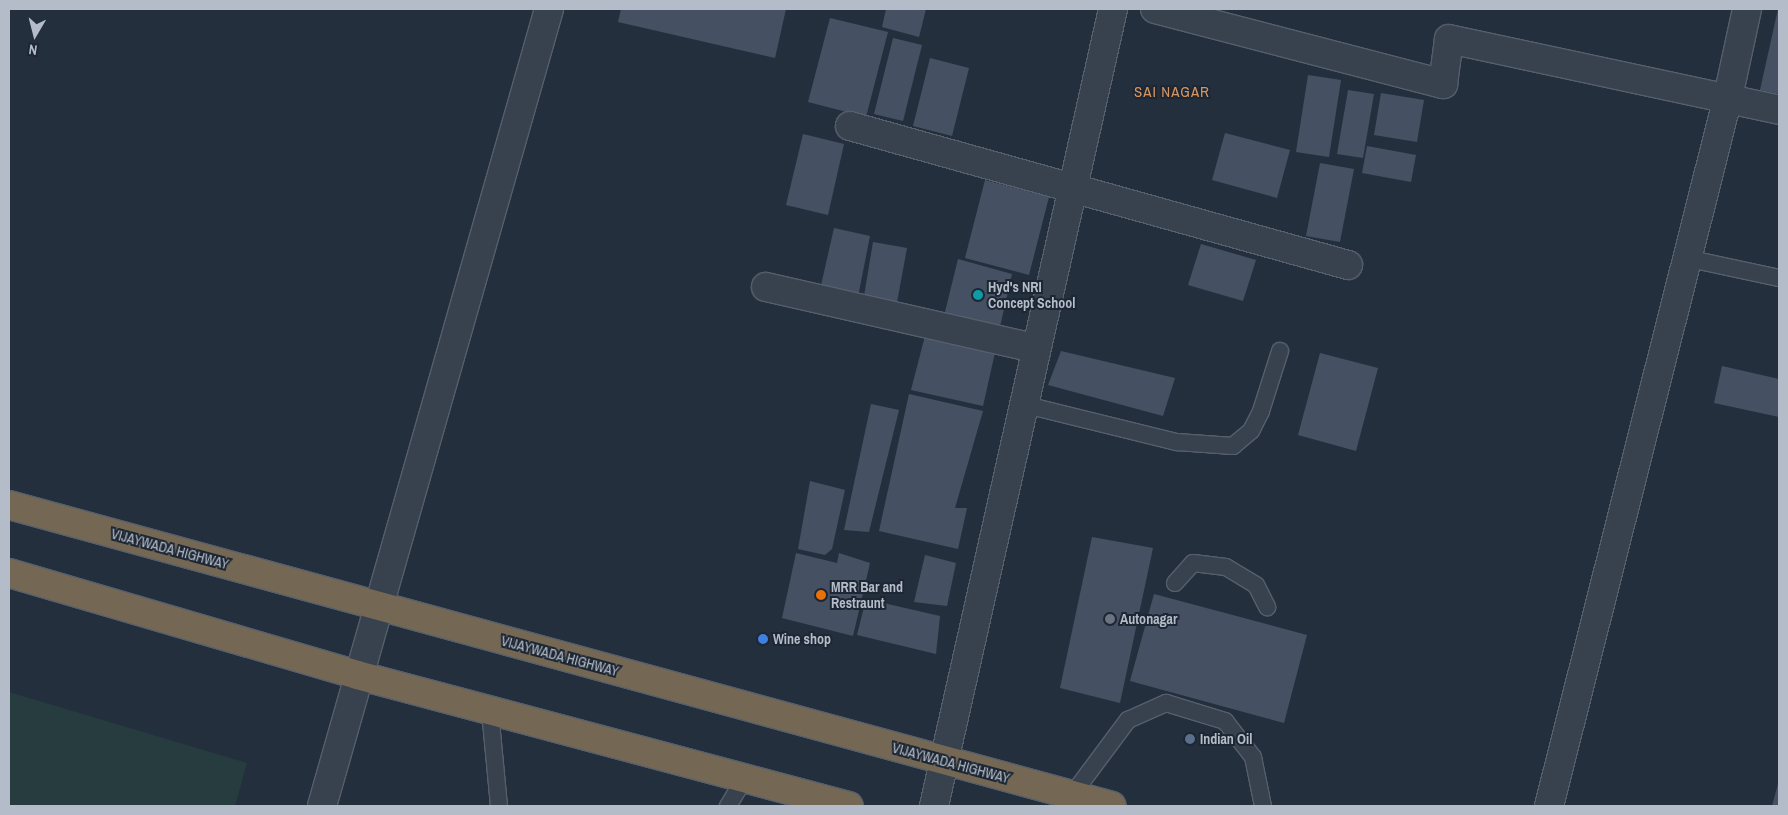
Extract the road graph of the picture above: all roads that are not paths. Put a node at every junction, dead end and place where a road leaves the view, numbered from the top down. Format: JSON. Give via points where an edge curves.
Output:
{"nodes":[{"id":1,"x":549,"y":9,"type":"edge"},
{"id":2,"x":1114,"y":9,"type":"edge"},
{"id":3,"x":1156,"y":9,"type":"edge"},
{"id":4,"x":1746,"y":9,"type":"edge"},
{"id":5,"x":1728,"y":97,"type":"junction"},
{"id":6,"x":1779,"y":110,"type":"edge"},
{"id":7,"x":850,"y":126,"type":"dead end"},
{"id":8,"x":1070,"y":187,"type":"junction"},
{"id":9,"x":1686,"y":258,"type":"junction"},
{"id":10,"x":1348,"y":265,"type":"dead end"},
{"id":11,"x":1779,"y":278,"type":"edge"},
{"id":12,"x":766,"y":287,"type":"dead end"},
{"id":13,"x":1034,"y":348,"type":"junction"},
{"id":14,"x":1280,"y":351,"type":"dead end"},
{"id":15,"x":1022,"y":404,"type":"junction"},
{"id":16,"x":9,"y":505,"type":"edge"},
{"id":17,"x":9,"y":573,"type":"edge"},
{"id":18,"x":1175,"y":583,"type":"dead end"},
{"id":19,"x":378,"y":607,"type":"junction"},
{"id":20,"x":1267,"y":607,"type":"dead end"},
{"id":21,"x":356,"y":675,"type":"junction"},
{"id":22,"x":490,"y":711,"type":"junction"},
{"id":23,"x":943,"y":761,"type":"junction"},
{"id":24,"x":745,"y":778,"type":"junction"},
{"id":25,"x":1072,"y":796,"type":"junction"},
{"id":26,"x":322,"y":806,"type":"edge"},
{"id":27,"x":499,"y":806,"type":"edge"},
{"id":28,"x":728,"y":806,"type":"edge"},
{"id":29,"x":849,"y":806,"type":"edge"},
{"id":30,"x":934,"y":806,"type":"edge"},
{"id":31,"x":1112,"y":806,"type":"edge"},
{"id":32,"x":1263,"y":806,"type":"edge"},
{"id":33,"x":1550,"y":806,"type":"edge"}],
"edges":[{"from":1,"to":19,"type":"street"},
{"from":2,"to":8,"type":"street"},
{"from":3,"to":5,"type":"street","via":[[1442,84],[1449,39],[1598,74]]},
{"from":4,"to":5,"type":"street"},
{"from":5,"to":6,"type":"street"},
{"from":5,"to":9,"type":"street"},
{"from":7,"to":8,"type":"street"},
{"from":8,"to":10,"type":"street"},
{"from":8,"to":13,"type":"street"},
{"from":9,"to":11,"type":"lane"},
{"from":9,"to":33,"type":"street"},
{"from":12,"to":13,"type":"street"},
{"from":13,"to":15,"type":"street"},
{"from":14,"to":15,"type":"lane","via":[[1257,418],[1250,431],[1233,446],[1177,442]]},
{"from":15,"to":23,"type":"street"},
{"from":16,"to":19,"type":"highway","name":"VIJAYWADA HIGHWAY"},
{"from":17,"to":21,"type":"highway"},
{"from":18,"to":20,"type":"lane","via":[[1193,563],[1226,566],[1256,585]]},
{"from":19,"to":21,"type":"street"},
{"from":19,"to":23,"type":"highway","name":"VIJAYWADA HIGHWAY"},
{"from":21,"to":22,"type":"highway"},
{"from":21,"to":26,"type":"street"},
{"from":22,"to":24,"type":"highway"},
{"from":22,"to":27,"type":"lane"},
{"from":23,"to":25,"type":"highway","name":"VIJAYWADA HIGHWAY"},
{"from":23,"to":30,"type":"street"},
{"from":24,"to":28,"type":"lane"},
{"from":24,"to":29,"type":"highway"},
{"from":25,"to":31,"type":"highway","name":"VIJAYWADA HIGHWAY"},
{"from":25,"to":32,"type":"lane","via":[[1128,720],[1166,703],[1226,721],[1253,758]]}]}
